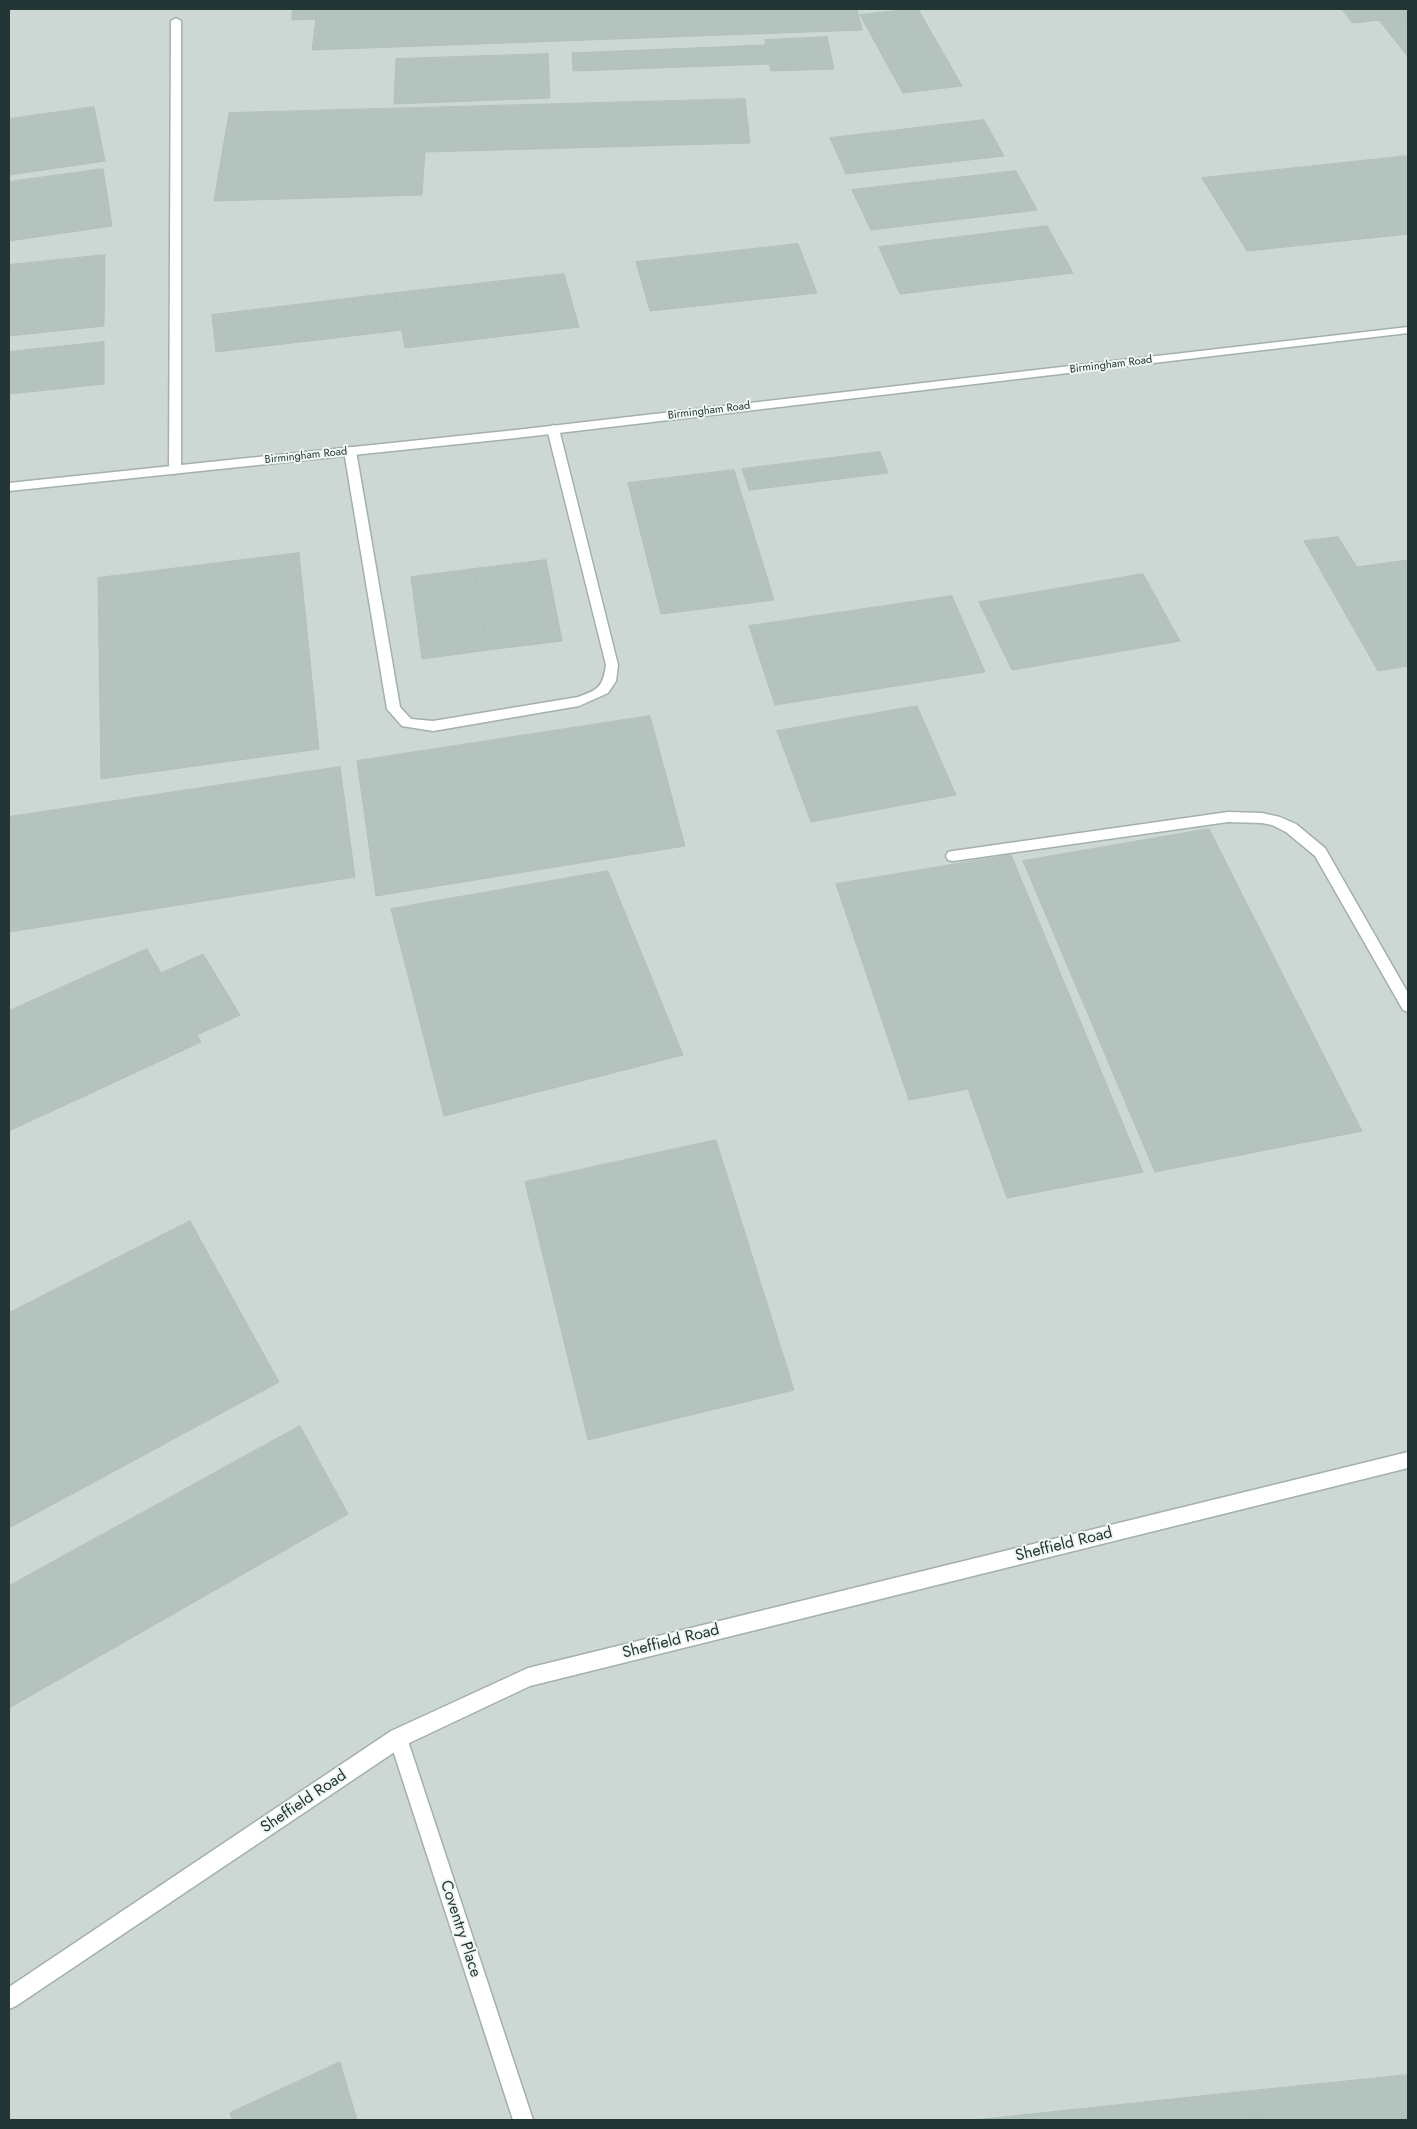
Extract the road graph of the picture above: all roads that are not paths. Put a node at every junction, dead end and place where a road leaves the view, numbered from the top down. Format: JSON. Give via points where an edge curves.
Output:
{"nodes":[{"id":1,"x":176,"y":21,"type":"dead end"},
{"id":2,"x":1408,"y":330,"type":"edge"},
{"id":3,"x":553,"y":429,"type":"junction"},
{"id":4,"x":350,"y":451,"type":"junction"},
{"id":5,"x":175,"y":470,"type":"junction"},
{"id":6,"x":9,"y":488,"type":"edge"},
{"id":7,"x":953,"y":856,"type":"dead end"},
{"id":8,"x":1408,"y":1006,"type":"edge"},
{"id":9,"x":1408,"y":1460,"type":"edge"},
{"id":10,"x":398,"y":1738,"type":"junction"},
{"id":11,"x":9,"y":1999,"type":"edge"},
{"id":12,"x":523,"y":2120,"type":"edge"}],
"edges":[{"from":1,"to":5,"type":"street"},
{"from":2,"to":3,"type":"street","name":"Birmingham Road"},
{"from":3,"to":4,"type":"street","name":"Birmingham Road"},
{"from":3,"to":4,"type":"street","via":[[612,664],[611,680],[607,689],[579,702],[433,726],[406,723],[394,709]]},
{"from":4,"to":5,"type":"street","name":"Birmingham Road"},
{"from":5,"to":6,"type":"street","name":"Birmingham Road"},
{"from":7,"to":8,"type":"street","via":[[1228,817],[1275,821],[1291,828],[1320,852]]},
{"from":9,"to":10,"type":"street","name":"Sheffield Road","via":[[528,1678]]},
{"from":10,"to":11,"type":"street","name":"Sheffield Road"},
{"from":10,"to":12,"type":"street","name":"Coventry Place"}]}
